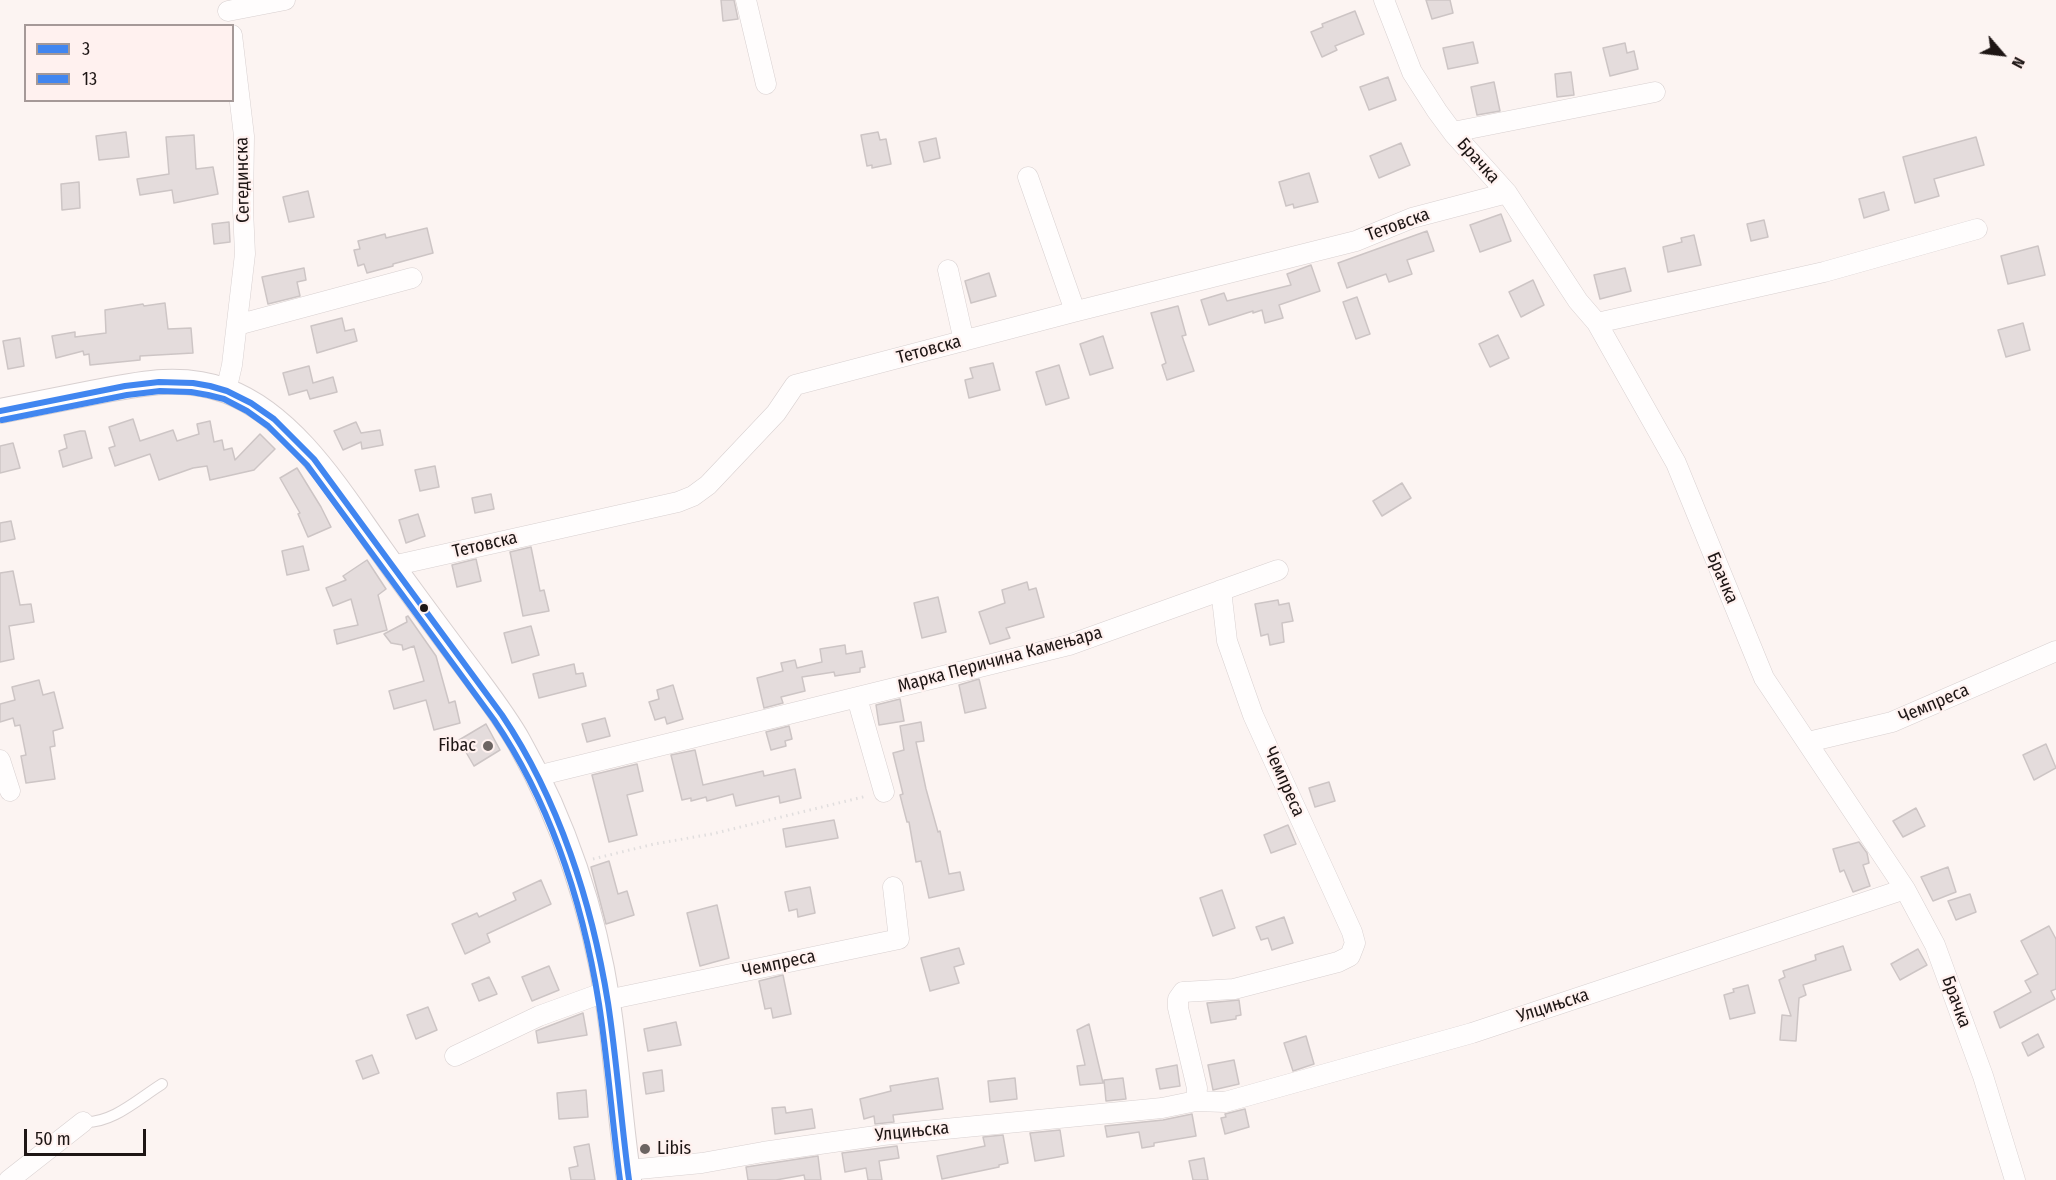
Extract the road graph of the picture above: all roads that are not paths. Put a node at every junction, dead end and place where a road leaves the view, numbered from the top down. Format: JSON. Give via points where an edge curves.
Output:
{"nodes":[{"id":1,"x":285,"y":0,"type":"edge"},
{"id":2,"x":746,"y":0,"type":"edge"},
{"id":3,"x":1384,"y":0,"type":"edge"},
{"id":4,"x":228,"y":12,"type":"edge"},
{"id":5,"x":234,"y":52,"type":"edge"},
{"id":6,"x":766,"y":84,"type":"dead end"},
{"id":7,"x":1655,"y":92,"type":"dead end"},
{"id":8,"x":1453,"y":132,"type":"junction"},
{"id":9,"x":1028,"y":177,"type":"dead end"},
{"id":10,"x":1507,"y":193,"type":"junction"},
{"id":11,"x":1977,"y":229,"type":"dead end"},
{"id":12,"x":948,"y":270,"type":"dead end"},
{"id":13,"x":412,"y":278,"type":"dead end"},
{"id":14,"x":1075,"y":311,"type":"junction"},
{"id":15,"x":1597,"y":323,"type":"junction"},
{"id":16,"x":237,"y":325,"type":"junction"},
{"id":17,"x":964,"y":341,"type":"junction"},
{"id":18,"x":226,"y":391,"type":"junction"},
{"id":19,"x":0,"y":411,"type":"edge"},
{"id":20,"x":392,"y":566,"type":"junction"},
{"id":21,"x":1278,"y":570,"type":"dead end"},
{"id":22,"x":1221,"y":590,"type":"junction"},
{"id":23,"x":2056,"y":651,"type":"edge"},
{"id":24,"x":857,"y":698,"type":"junction"},
{"id":25,"x":1808,"y":742,"type":"junction"},
{"id":26,"x":0,"y":760,"type":"edge"},
{"id":27,"x":537,"y":776,"type":"junction"},
{"id":28,"x":10,"y":791,"type":"dead end"},
{"id":29,"x":884,"y":792,"type":"road end"},
{"id":30,"x":893,"y":886,"type":"dead end"},
{"id":31,"x":1905,"y":889,"type":"junction"},
{"id":32,"x":606,"y":996,"type":"junction"},
{"id":33,"x":455,"y":1056,"type":"dead end"},
{"id":34,"x":162,"y":1084,"type":"dead end"},
{"id":35,"x":1196,"y":1101,"type":"junction"},
{"id":36,"x":83,"y":1122,"type":"joint"},
{"id":37,"x":629,"y":1175,"type":"edge"},
{"id":38,"x":17,"y":1177,"type":"edge"},
{"id":39,"x":2015,"y":1180,"type":"edge"}],
"edges":[{"from":1,"to":4,"type":"street"},
{"from":2,"to":6,"type":"street"},
{"from":3,"to":8,"type":"street","name":"Брачка","via":[[1412,72]]},
{"from":5,"to":16,"type":"street","name":"Сегединска","via":[[244,136],[245,254]]},
{"from":7,"to":8,"type":"street"},
{"from":8,"to":10,"type":"street","name":"Брачка"},
{"from":9,"to":14,"type":"street"},
{"from":10,"to":14,"type":"street","name":"Тетовска","via":[[1412,218],[1356,241]]},
{"from":10,"to":15,"type":"street","name":"Брачка","via":[[1578,301]]},
{"from":11,"to":15,"type":"street","via":[[1824,272]]},
{"from":12,"to":17,"type":"street"},
{"from":13,"to":16,"type":"street"},
{"from":14,"to":17,"type":"street","name":"Тетовска"},
{"from":15,"to":25,"type":"street","name":"Брачка","via":[[1676,463],[1764,678]]},
{"from":16,"to":18,"type":"street","name":"Сегединска"},
{"from":17,"to":20,"type":"street","name":"Тетовска","via":[[795,385],[776,413],[693,496]]},
{"from":18,"to":19,"type":"street","via":[[161,381]]},
{"from":18,"to":20,"type":"street","via":[[272,417],[296,440],[329,478]]},
{"from":20,"to":27,"type":"street","via":[[504,718]]},
{"from":21,"to":22,"type":"street","name":"Марка Перичина Камењара"},
{"from":22,"to":24,"type":"street","name":"Марка Перичина Камењара","via":[[1069,645]]},
{"from":22,"to":35,"type":"street","name":"Чемпреса","via":[[1227,641],[1253,715],[1355,943],[1350,956],[1338,963],[1234,989],[1183,992],[1178,1008],[1197,1088]]},
{"from":23,"to":25,"type":"street","name":"Чемпреса","via":[[1892,722]]},
{"from":24,"to":27,"type":"street","name":"Марка Перичина Камењара"},
{"from":24,"to":29,"type":"street"},
{"from":25,"to":31,"type":"street","name":"Брачка"},
{"from":26,"to":28,"type":"street"},
{"from":27,"to":32,"type":"street","via":[[566,842],[592,923]]},
{"from":30,"to":32,"type":"street","name":"Чемпреса","via":[[899,939]]},
{"from":31,"to":35,"type":"street","name":"Улцињска","via":[[1472,1033],[1225,1102]]},
{"from":31,"to":39,"type":"street","name":"Брачка","via":[[1935,945],[1983,1076]]},
{"from":32,"to":33,"type":"street","via":[[539,1016]]},
{"from":32,"to":37,"type":"street"},
{"from":34,"to":36,"type":"lane","via":[[108,1119]]},
{"from":35,"to":37,"type":"street","name":"Улцињска","via":[[883,1135]]},
{"from":36,"to":38,"type":"street"}]}
